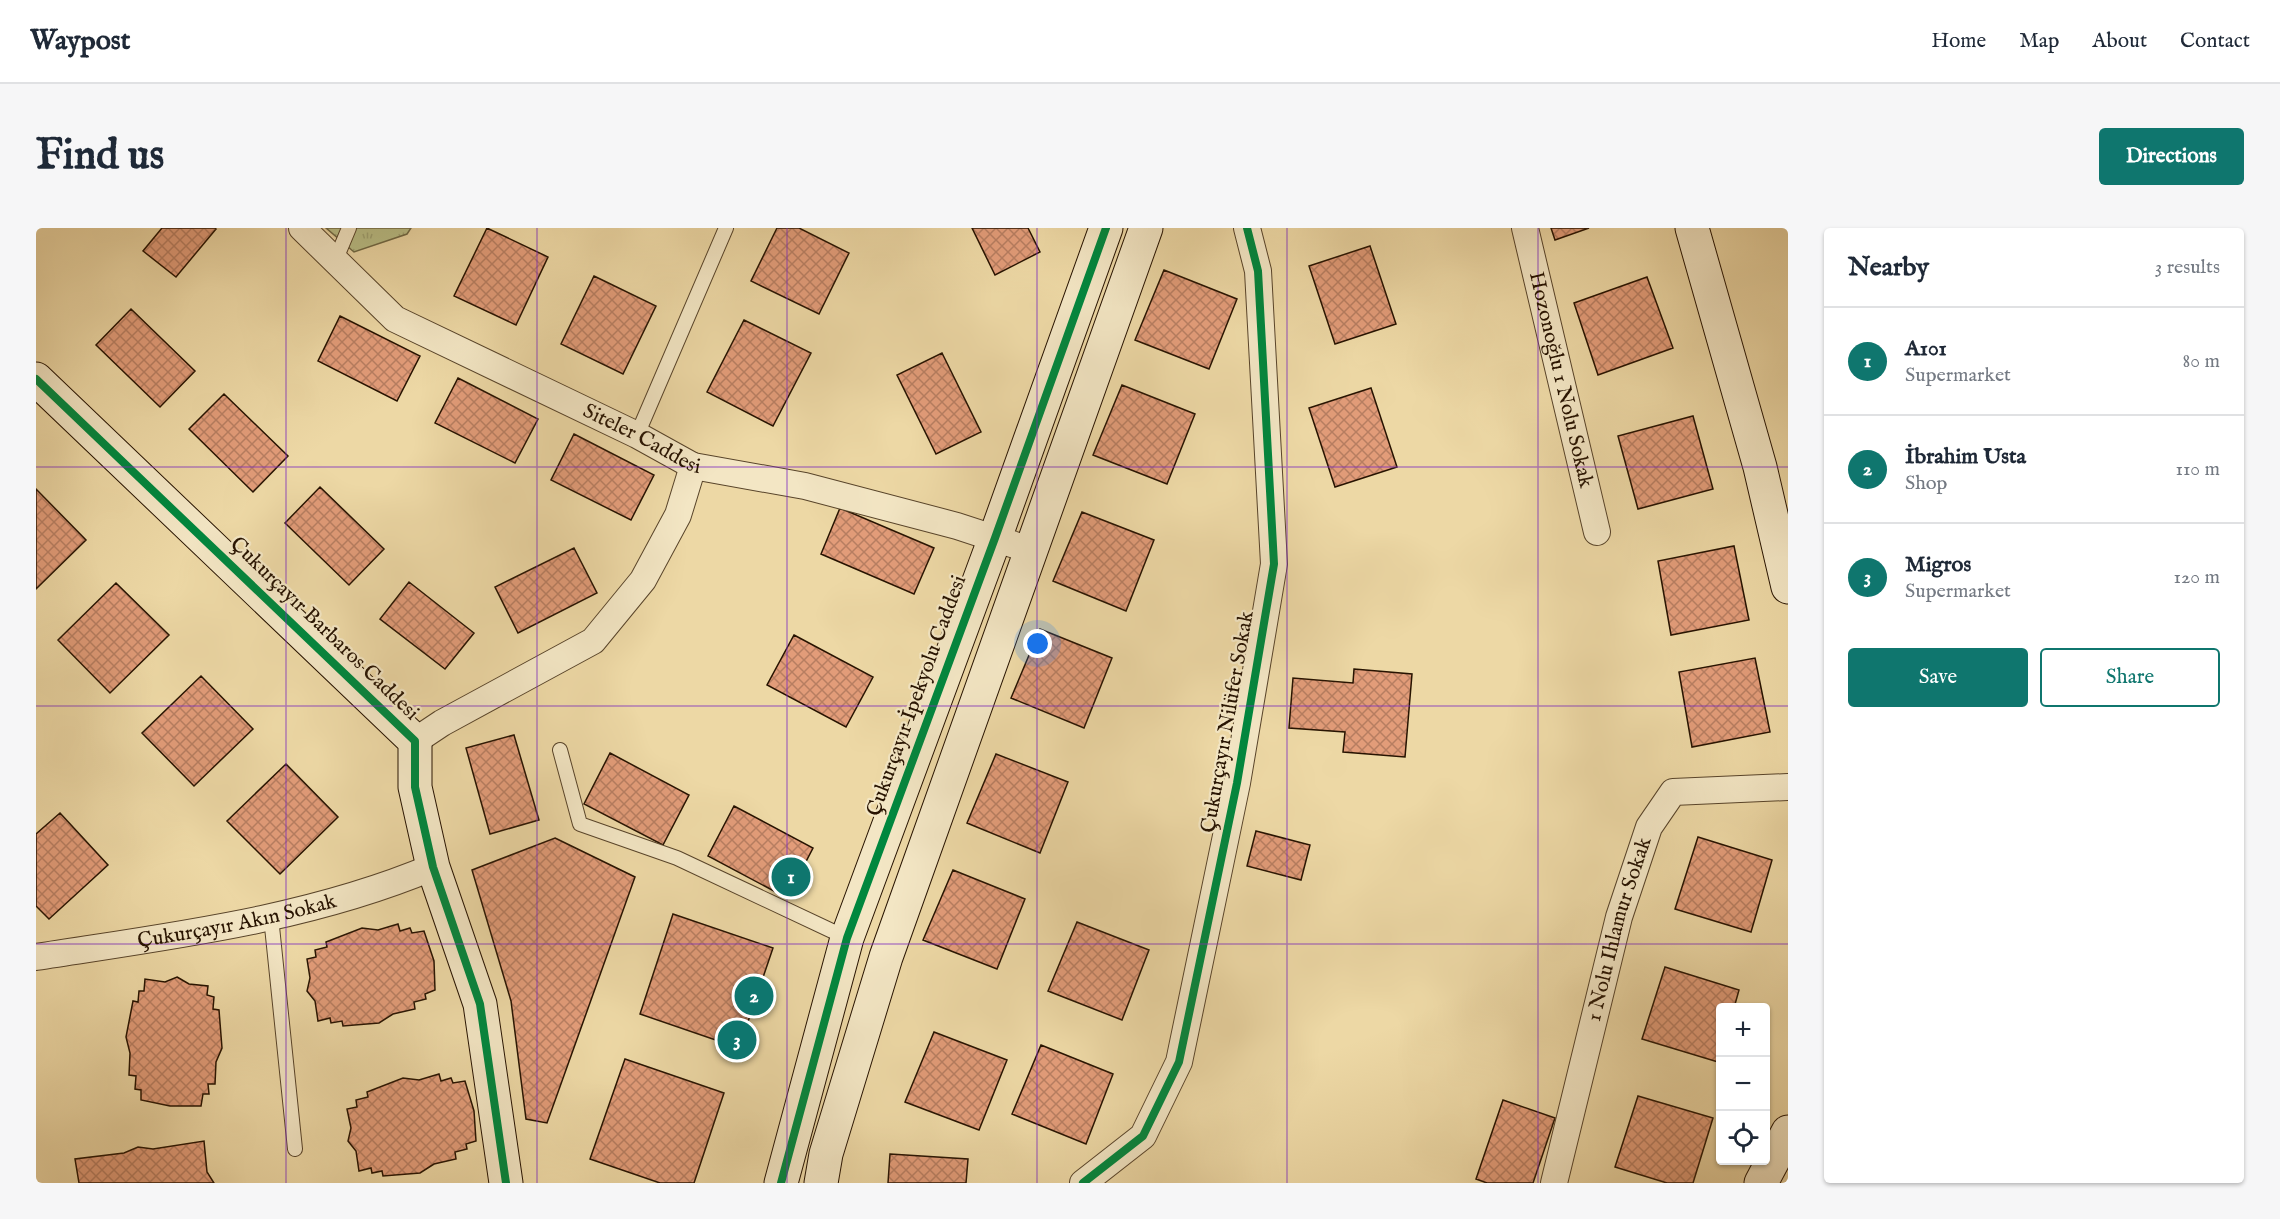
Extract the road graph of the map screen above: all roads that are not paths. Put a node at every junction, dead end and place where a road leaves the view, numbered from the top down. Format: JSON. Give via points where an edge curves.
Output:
{"nodes":[{"id":1,"x":302,"y":228,"type":"edge"},
{"id":2,"x":349,"y":228,"type":"edge"},
{"id":3,"x":726,"y":228,"type":"edge"},
{"id":4,"x":1106,"y":228,"type":"edge"},
{"id":5,"x":1146,"y":228,"type":"edge"},
{"id":6,"x":1247,"y":228,"type":"edge"},
{"id":7,"x":1525,"y":228,"type":"edge"},
{"id":8,"x":1692,"y":228,"type":"edge"},
{"id":9,"x":336,"y":260,"type":"junction"},
{"id":10,"x":36,"y":379,"type":"edge"},
{"id":11,"x":638,"y":435,"type":"junction"},
{"id":12,"x":693,"y":466,"type":"junction"},
{"id":13,"x":1597,"y":532,"type":"dead end"},
{"id":14,"x":995,"y":538,"type":"junction"},
{"id":15,"x":1030,"y":550,"type":"junction"},
{"id":16,"x":1788,"y":587,"type":"edge"},
{"id":17,"x":415,"y":741,"type":"junction"},
{"id":18,"x":560,"y":750,"type":"dead end"},
{"id":19,"x":1788,"y":787,"type":"edge"},
{"id":20,"x":434,"y":867,"type":"junction"},
{"id":21,"x":271,"y":917,"type":"junction"},
{"id":22,"x":847,"y":938,"type":"junction"},
{"id":23,"x":36,"y":957,"type":"edge"},
{"id":24,"x":1788,"y":1132,"type":"edge"},
{"id":25,"x":295,"y":1149,"type":"dead end"},
{"id":26,"x":506,"y":1183,"type":"edge"},
{"id":27,"x":781,"y":1183,"type":"edge"},
{"id":28,"x":821,"y":1183,"type":"edge"},
{"id":29,"x":1083,"y":1183,"type":"edge"},
{"id":30,"x":1554,"y":1183,"type":"edge"},
{"id":31,"x":1761,"y":1183,"type":"edge"}],
"edges":[{"from":1,"to":9,"type":"street","name":"Siteler Caddesi"},
{"from":2,"to":9,"type":"lane"},
{"from":3,"to":11,"type":"lane"},
{"from":4,"to":14,"type":"street","name":"Çukurçayır İpekyolu Caddesi"},
{"from":5,"to":15,"type":"street"},
{"from":6,"to":29,"type":"street","name":"Çukurçayır Nilüfer Sokak","via":[[1258,271],[1274,564],[1237,783],[1179,1062],[1143,1136]]},
{"from":7,"to":13,"type":"street","name":"Hozonoğlu 1 Nolu Sokak"},
{"from":8,"to":16,"type":"street","via":[[1760,467]]},
{"from":9,"to":11,"type":"street","name":"Siteler Caddesi","via":[[395,320]]},
{"from":10,"to":17,"type":"street","name":"Çukurçayır Barbaros Caddesi"},
{"from":11,"to":12,"type":"street","name":"Siteler Caddesi"},
{"from":12,"to":14,"type":"street","name":"Siteler Caddesi","via":[[805,486]]},
{"from":12,"to":17,"type":"street","via":[[678,515],[644,580],[593,641]]},
{"from":14,"to":15,"type":"street","name":"Siteler Caddesi"},
{"from":14,"to":22,"type":"street","name":"Çukurçayır İpekyolu Caddesi"},
{"from":15,"to":28,"type":"street","via":[[886,957],[826,1154]]},
{"from":17,"to":20,"type":"street","name":"Çukurçayır Barbaros Caddesi","via":[[415,787]]},
{"from":18,"to":22,"type":"lane","via":[[580,824],[677,858]]},
{"from":19,"to":30,"type":"street","name":"1 Nolu Ihlamur Sokak","via":[[1673,792],[1649,827],[1619,917]]},
{"from":20,"to":21,"type":"street","name":"Çukurçayır Akın Sokak","via":[[383,889]]},
{"from":20,"to":26,"type":"street","name":"Çukurçayır Barbaros Caddesi","via":[[480,1004]]},
{"from":21,"to":23,"type":"street","name":"Çukurçayır Akın Sokak"},
{"from":21,"to":25,"type":"lane"},
{"from":22,"to":27,"type":"street","name":"Çukurçayır İpekyolu Caddesi"},
{"from":24,"to":31,"type":"street"}]}
